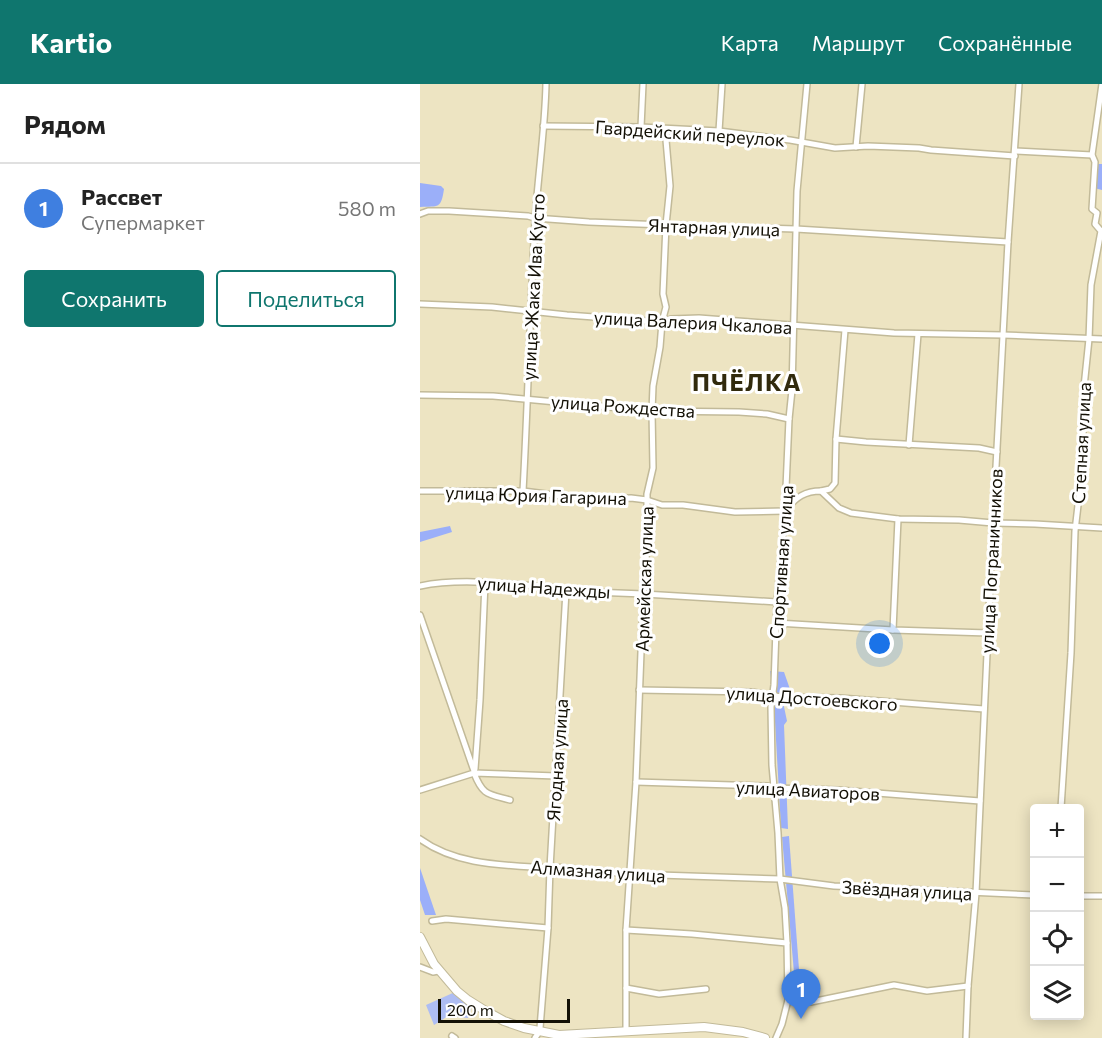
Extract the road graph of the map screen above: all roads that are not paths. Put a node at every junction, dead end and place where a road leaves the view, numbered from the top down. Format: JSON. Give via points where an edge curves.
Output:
{"nodes":[{"id":1,"x":546,"y":84,"type":"edge"},
{"id":2,"x":643,"y":84,"type":"edge"},
{"id":3,"x":722,"y":84,"type":"edge"},
{"id":4,"x":807,"y":84,"type":"edge"},
{"id":5,"x":862,"y":84,"type":"edge"},
{"id":6,"x":1019,"y":84,"type":"edge"},
{"id":7,"x":1102,"y":84,"type":"edge"},
{"id":8,"x":543,"y":126,"type":"junction"},
{"id":9,"x":641,"y":127,"type":"junction"},
{"id":10,"x":666,"y":129,"type":"junction"},
{"id":11,"x":719,"y":131,"type":"junction"},
{"id":12,"x":802,"y":142,"type":"junction"},
{"id":13,"x":856,"y":147,"type":"junction"},
{"id":14,"x":1015,"y":154,"type":"junction"},
{"id":15,"x":1092,"y":155,"type":"junction"},
{"id":16,"x":420,"y":214,"type":"edge"},
{"id":17,"x":535,"y":218,"type":"junction"},
{"id":18,"x":666,"y":225,"type":"junction"},
{"id":19,"x":796,"y":230,"type":"junction"},
{"id":20,"x":1008,"y":242,"type":"junction"},
{"id":21,"x":420,"y":304,"type":"edge"},
{"id":22,"x":531,"y":310,"type":"junction"},
{"id":23,"x":662,"y":322,"type":"junction"},
{"id":24,"x":794,"y":326,"type":"junction"},
{"id":25,"x":844,"y":330,"type":"junction"},
{"id":26,"x":918,"y":334,"type":"junction"},
{"id":27,"x":1003,"y":335,"type":"junction"},
{"id":28,"x":1089,"y":339,"type":"junction"},
{"id":29,"x":1102,"y":339,"type":"edge"},
{"id":30,"x":420,"y":395,"type":"edge"},
{"id":31,"x":528,"y":399,"type":"junction"},
{"id":32,"x":652,"y":411,"type":"junction"},
{"id":33,"x":789,"y":419,"type":"junction"},
{"id":34,"x":836,"y":440,"type":"junction"},
{"id":35,"x":909,"y":445,"type":"junction"},
{"id":36,"x":997,"y":452,"type":"junction"},
{"id":37,"x":420,"y":491,"type":"edge"},
{"id":38,"x":523,"y":491,"type":"junction"},
{"id":39,"x":821,"y":491,"type":"junction"},
{"id":40,"x":647,"y":500,"type":"junction"},
{"id":41,"x":785,"y":511,"type":"junction"},
{"id":42,"x":898,"y":519,"type":"junction"},
{"id":43,"x":993,"y":523,"type":"junction"},
{"id":44,"x":1076,"y":527,"type":"junction"},
{"id":45,"x":1102,"y":528,"type":"edge"},
{"id":46,"x":485,"y":584,"type":"junction"},
{"id":47,"x":420,"y":586,"type":"edge"},
{"id":48,"x":566,"y":591,"type":"junction"},
{"id":49,"x":644,"y":594,"type":"junction"},
{"id":50,"x":777,"y":602,"type":"junction"},
{"id":51,"x":420,"y":615,"type":"edge"},
{"id":52,"x":777,"y":623,"type":"junction"},
{"id":53,"x":893,"y":630,"type":"junction"},
{"id":54,"x":988,"y":633,"type":"junction"},
{"id":55,"x":639,"y":690,"type":"junction"},
{"id":56,"x":772,"y":696,"type":"junction"},
{"id":57,"x":984,"y":709,"type":"junction"},
{"id":58,"x":474,"y":772,"type":"junction"},
{"id":59,"x":556,"y":777,"type":"junction"},
{"id":60,"x":636,"y":782,"type":"junction"},
{"id":61,"x":775,"y":788,"type":"junction"},
{"id":62,"x":420,"y":790,"type":"edge"},
{"id":63,"x":510,"y":800,"type":"dead end"},
{"id":64,"x":980,"y":801,"type":"junction"},
{"id":65,"x":1061,"y":804,"type":"edge"},
{"id":66,"x":420,"y":839,"type":"edge"},
{"id":67,"x":550,"y":868,"type":"junction"},
{"id":68,"x":629,"y":874,"type":"junction"},
{"id":69,"x":780,"y":879,"type":"junction"},
{"id":70,"x":976,"y":893,"type":"junction"},
{"id":71,"x":1030,"y":895,"type":"edge"},
{"id":72,"x":1084,"y":896,"type":"edge"},
{"id":73,"x":1102,"y":896,"type":"edge"},
{"id":74,"x":432,"y":921,"type":"dead end"},
{"id":75,"x":548,"y":928,"type":"junction"},
{"id":76,"x":626,"y":930,"type":"junction"},
{"id":77,"x":420,"y":937,"type":"edge"},
{"id":78,"x":787,"y":943,"type":"junction"},
{"id":79,"x":420,"y":967,"type":"edge"},
{"id":80,"x":438,"y":970,"type":"junction"},
{"id":81,"x":968,"y":986,"type":"junction"},
{"id":82,"x":626,"y":988,"type":"junction"},
{"id":83,"x":706,"y":989,"type":"dead end"},
{"id":84,"x":788,"y":1000,"type":"junction"},
{"id":85,"x":626,"y":1032,"type":"junction"},
{"id":86,"x":537,"y":1035,"type":"edge"},
{"id":87,"x":765,"y":1038,"type":"edge"},
{"id":88,"x":776,"y":1038,"type":"edge"},
{"id":89,"x":966,"y":1038,"type":"edge"}],
"edges":[{"from":1,"to":8,"type":"street","name":"улица Жака Ива Кусто"},
{"from":2,"to":9,"type":"street"},
{"from":3,"to":11,"type":"street"},
{"from":4,"to":12,"type":"street","name":"Спортивная улица"},
{"from":5,"to":13,"type":"street"},
{"from":6,"to":14,"type":"street","name":"улица Пограничников"},
{"from":7,"to":15,"type":"street","name":"Степная улица"},
{"from":8,"to":9,"type":"street","name":"Гвардейский переулок"},
{"from":8,"to":17,"type":"street","name":"улица Жака Ива Кусто"},
{"from":9,"to":10,"type":"street","name":"Гвардейский переулок"},
{"from":10,"to":11,"type":"street","name":"Гвардейский переулок"},
{"from":10,"to":18,"type":"street","name":"Армейская улица","via":[[670,186]]},
{"from":11,"to":12,"type":"street","name":"Гвардейский переулок"},
{"from":12,"to":13,"type":"street","name":"Гвардейский переулок"},
{"from":12,"to":19,"type":"street","name":"Спортивная улица"},
{"from":13,"to":14,"type":"street","name":"Гвардейский переулок"},
{"from":14,"to":15,"type":"street","name":"Гвардейский переулок"},
{"from":14,"to":20,"type":"street","name":"улица Пограничников"},
{"from":15,"to":28,"type":"street","name":"Степная улица","via":[[1092,209],[1097,213],[1095,224],[1101,231],[1091,285]]},
{"from":16,"to":17,"type":"street","name":"Янтарная улица","via":[[449,211]]},
{"from":17,"to":18,"type":"street","name":"Янтарная улица"},
{"from":17,"to":22,"type":"street","name":"улица Жака Ива Кусто"},
{"from":18,"to":19,"type":"street","name":"Янтарная улица"},
{"from":18,"to":23,"type":"street","name":"Армейская улица","via":[[666,307]]},
{"from":19,"to":20,"type":"street","name":"Янтарная улица"},
{"from":19,"to":24,"type":"street","name":"Спортивная улица"},
{"from":20,"to":27,"type":"street","name":"улица Пограничников"},
{"from":21,"to":22,"type":"street","name":"улица Валерия Чкалова"},
{"from":22,"to":23,"type":"street","name":"улица Валерия Чкалова"},
{"from":22,"to":31,"type":"street","name":"улица Жака Ива Кусто"},
{"from":23,"to":24,"type":"street","name":"улица Валерия Чкалова","via":[[699,318]]},
{"from":23,"to":32,"type":"street","name":"Армейская улица"},
{"from":24,"to":25,"type":"street","name":"улица Валерия Чкалова"},
{"from":24,"to":33,"type":"street","name":"Спортивная улица"},
{"from":25,"to":26,"type":"street","name":"улица Валерия Чкалова"},
{"from":25,"to":34,"type":"street"},
{"from":26,"to":27,"type":"street","name":"улица Валерия Чкалова"},
{"from":26,"to":35,"type":"street"},
{"from":27,"to":28,"type":"street","name":"улица Валерия Чкалова"},
{"from":27,"to":36,"type":"street","name":"улица Пограничников"},
{"from":28,"to":29,"type":"street","name":"улица Валерия Чкалова"},
{"from":28,"to":44,"type":"street","name":"Степная улица"},
{"from":30,"to":31,"type":"street","name":"улица Рождества"},
{"from":31,"to":32,"type":"street","name":"улица Рождества"},
{"from":31,"to":38,"type":"street","name":"улица Жака Ива Кусто"},
{"from":32,"to":33,"type":"street","name":"улица Рождества","via":[[739,412]]},
{"from":32,"to":40,"type":"street","name":"Армейская улица","via":[[652,468]]},
{"from":33,"to":41,"type":"street","name":"Спортивная улица"},
{"from":34,"to":35,"type":"street"},
{"from":34,"to":39,"type":"street","via":[[835,483]]},
{"from":35,"to":36,"type":"street"},
{"from":36,"to":43,"type":"street","name":"улица Пограничников"},
{"from":37,"to":38,"type":"street","name":"улица Юрия Гагарина"},
{"from":38,"to":40,"type":"street","name":"улица Юрия Гагарина","via":[[585,499]]},
{"from":39,"to":41,"type":"street","via":[[801,495]]},
{"from":39,"to":42,"type":"street","via":[[839,508],[851,513]]},
{"from":40,"to":41,"type":"street","name":"улица Юрия Гагарина","via":[[735,512]]},
{"from":40,"to":49,"type":"street","name":"Армейская улица"},
{"from":41,"to":50,"type":"street","name":"Спортивная улица"},
{"from":42,"to":43,"type":"street"},
{"from":42,"to":53,"type":"street"},
{"from":43,"to":44,"type":"street"},
{"from":43,"to":54,"type":"street","name":"улица Пограничников"},
{"from":44,"to":45,"type":"street"},
{"from":44,"to":65,"type":"street","name":"Степная улица"},
{"from":46,"to":47,"type":"street","name":"улица Надежды"},
{"from":46,"to":48,"type":"street","name":"улица Надежды"},
{"from":46,"to":58,"type":"street"},
{"from":48,"to":49,"type":"street","name":"улица Надежды"},
{"from":48,"to":59,"type":"street","name":"Ягодная улица"},
{"from":49,"to":50,"type":"street","name":"улица Надежды"},
{"from":49,"to":55,"type":"street","name":"Армейская улица"},
{"from":50,"to":52,"type":"street","name":"Спортивная улица"},
{"from":51,"to":58,"type":"street"},
{"from":52,"to":53,"type":"street"},
{"from":52,"to":56,"type":"street","name":"Спортивная улица"},
{"from":53,"to":54,"type":"street"},
{"from":54,"to":57,"type":"street","name":"улица Пограничников"},
{"from":55,"to":56,"type":"street","name":"улица Достоевского","via":[[752,692]]},
{"from":55,"to":60,"type":"street","name":"Армейская улица"},
{"from":56,"to":57,"type":"street","name":"улица Достоевского"},
{"from":56,"to":61,"type":"street","name":"Спортивная улица"},
{"from":57,"to":64,"type":"street","name":"улица Пограничников"},
{"from":58,"to":59,"type":"street"},
{"from":58,"to":62,"type":"street"},
{"from":58,"to":63,"type":"street","via":[[484,792]]},
{"from":59,"to":67,"type":"street","name":"Ягодная улица"},
{"from":60,"to":61,"type":"street","name":"улица Авиаторов"},
{"from":60,"to":68,"type":"street","name":"Армейская улица"},
{"from":61,"to":64,"type":"street","name":"улица Авиаторов"},
{"from":61,"to":69,"type":"street","name":"Спортивная улица"},
{"from":64,"to":70,"type":"street","name":"улица Пограничников"},
{"from":66,"to":67,"type":"street","name":"Алмазная улица","via":[[453,856],[501,866]]},
{"from":67,"to":68,"type":"street","name":"Алмазная улица"},
{"from":67,"to":75,"type":"street","name":"Ягодная улица"},
{"from":68,"to":69,"type":"street","name":"Алмазная улица"},
{"from":68,"to":76,"type":"street","name":"Армейская улица"},
{"from":69,"to":70,"type":"street","name":"Звёздная улица","via":[[834,886]]},
{"from":69,"to":78,"type":"street","name":"Спортивная улица"},
{"from":70,"to":71,"type":"street","name":"Звёздная улица"},
{"from":70,"to":81,"type":"street","name":"улица Пограничников"},
{"from":72,"to":73,"type":"street"},
{"from":74,"to":75,"type":"street"},
{"from":75,"to":86,"type":"street","name":"Ягодная улица"},
{"from":76,"to":78,"type":"street"},
{"from":76,"to":82,"type":"street","name":"Армейская улица"},
{"from":77,"to":80,"type":"street"},
{"from":78,"to":84,"type":"street","name":"Спортивная улица"},
{"from":79,"to":80,"type":"street"},
{"from":80,"to":86,"type":"street","via":[[468,1000]]},
{"from":81,"to":84,"type":"street","via":[[927,991],[894,985],[811,1002]]},
{"from":81,"to":89,"type":"street","name":"улица Пограничников"},
{"from":82,"to":83,"type":"street","via":[[659,994]]},
{"from":82,"to":85,"type":"street","name":"Армейская улица"},
{"from":84,"to":88,"type":"street","name":"Спортивная улица"},
{"from":85,"to":86,"type":"street"},
{"from":85,"to":87,"type":"street","via":[[704,1027]]}]}
